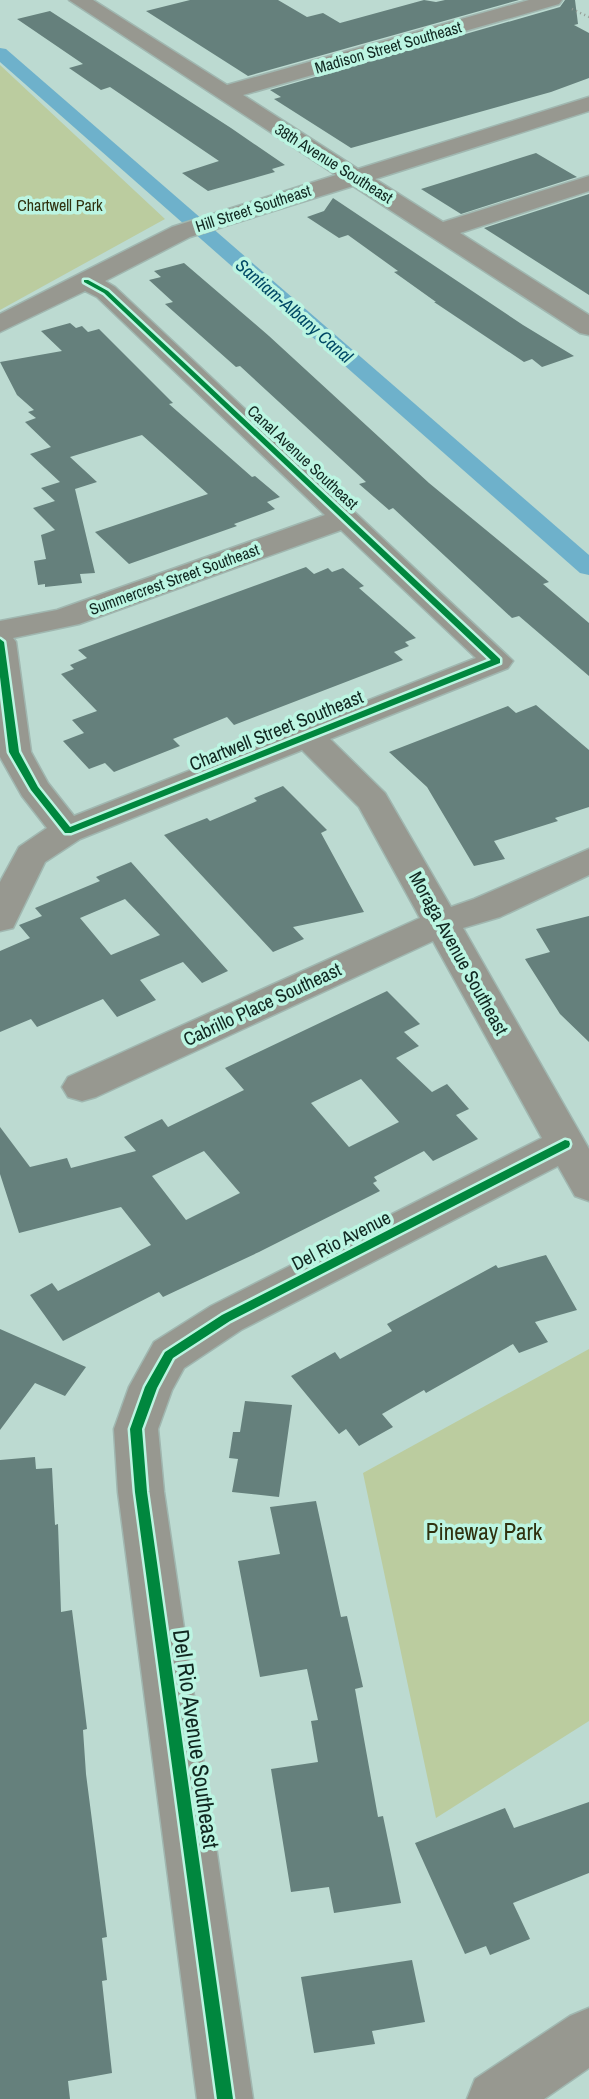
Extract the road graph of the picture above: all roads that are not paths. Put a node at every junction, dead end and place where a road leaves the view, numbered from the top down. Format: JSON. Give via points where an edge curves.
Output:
{"nodes":[{"id":1,"x":117,"y":0,"type":"edge"},
{"id":2,"x":552,"y":0,"type":"edge"},
{"id":3,"x":84,"y":4,"type":"edge"},
{"id":4,"x":225,"y":93,"type":"junction"},
{"id":5,"x":589,"y":104,"type":"edge"},
{"id":6,"x":354,"y":177,"type":"junction"},
{"id":7,"x":589,"y":183,"type":"edge"},
{"id":8,"x":441,"y":231,"type":"junction"},
{"id":9,"x":86,"y":281,"type":"junction"},
{"id":10,"x":0,"y":324,"type":"edge"},
{"id":11,"x":589,"y":327,"type":"edge"},
{"id":12,"x":345,"y":518,"type":"junction"},
{"id":13,"x":0,"y":630,"type":"edge"},
{"id":14,"x":0,"y":642,"type":"edge"},
{"id":15,"x":497,"y":661,"type":"joint"},
{"id":16,"x":308,"y":737,"type":"junction"},
{"id":17,"x":68,"y":831,"type":"junction"},
{"id":18,"x":589,"y":861,"type":"edge"},
{"id":19,"x":0,"y":919,"type":"edge"},
{"id":20,"x":443,"y":922,"type":"junction"},
{"id":21,"x":82,"y":1087,"type":"dead end"},
{"id":22,"x":565,"y":1144,"type":"junction"},
{"id":23,"x":589,"y":1185,"type":"edge"},
{"id":24,"x":151,"y":1387,"type":"joint"},
{"id":25,"x":589,"y":2035,"type":"edge"},
{"id":26,"x":225,"y":2099,"type":"edge"},
{"id":27,"x":495,"y":2099,"type":"edge"}],
"edges":[{"from":1,"to":3,"type":"street"},
{"from":2,"to":4,"type":"street","name":"Madison Street Southeast"},
{"from":3,"to":4,"type":"street","name":"38th Avenue Southeast"},
{"from":4,"to":6,"type":"street","name":"38th Avenue Southeast"},
{"from":5,"to":6,"type":"street","name":"Hill Street Southeast"},
{"from":6,"to":8,"type":"street","name":"38th Avenue Southeast"},
{"from":6,"to":9,"type":"street","name":"Hill Street Southeast","via":[[181,232]]},
{"from":7,"to":8,"type":"street"},
{"from":8,"to":11,"type":"street","name":"38th Avenue Southeast"},
{"from":9,"to":10,"type":"street","name":"Hill Street Southeast"},
{"from":9,"to":12,"type":"street","name":"Canal Avenue Southeast","via":[[106,292]]},
{"from":12,"to":13,"type":"street","name":"Summercrest Street Southeast","via":[[61,619]]},
{"from":12,"to":15,"type":"street","name":"Canal Avenue Southeast"},
{"from":14,"to":17,"type":"street","via":[[14,752],[34,788]]},
{"from":15,"to":16,"type":"street","name":"Chartwell Street Southeast"},
{"from":16,"to":17,"type":"street","name":"Chartwell Street Southeast"},
{"from":16,"to":20,"type":"street","name":"Moraga Avenue Southeast","via":[[373,801]]},
{"from":17,"to":19,"type":"street","name":"Chartwell Street Southeast","via":[[31,855]]},
{"from":18,"to":20,"type":"street","name":"Cabrillo Place Southeast","via":[[487,908]]},
{"from":20,"to":21,"type":"street","name":"Cabrillo Place Southeast"},
{"from":20,"to":22,"type":"street","name":"Moraga Avenue Southeast"},
{"from":22,"to":23,"type":"street","name":"Moraga Avenue Southeast"},
{"from":22,"to":24,"type":"street","name":"Del Rio Avenue","via":[[226,1318],[169,1355]]},
{"from":24,"to":26,"type":"street","name":"Del Rio Avenue Southeast","via":[[136,1429],[141,1492]]},
{"from":25,"to":27,"type":"street"}]}
